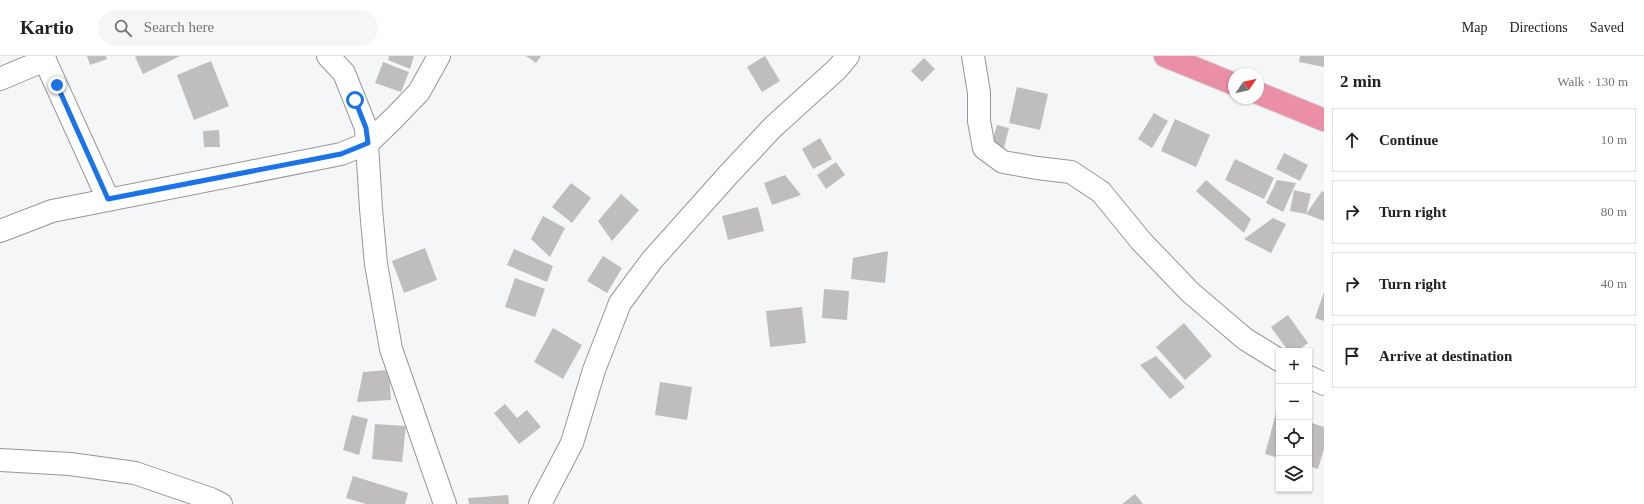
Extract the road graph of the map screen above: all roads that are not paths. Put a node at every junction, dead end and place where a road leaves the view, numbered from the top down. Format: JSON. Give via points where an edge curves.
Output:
{"nodes":[{"id":1,"x":328,"y":56,"type":"edge"},
{"id":2,"x":440,"y":56,"type":"edge"},
{"id":3,"x":848,"y":56,"type":"edge"},
{"id":4,"x":973,"y":56,"type":"edge"},
{"id":5,"x":1165,"y":56,"type":"edge"},
{"id":6,"x":44,"y":58,"type":"edge"},
{"id":7,"x":0,"y":79,"type":"edge"},
{"id":8,"x":1228,"y":82,"type":"edge"},
{"id":9,"x":1264,"y":95,"type":"edge"},
{"id":10,"x":1324,"y":120,"type":"edge"},
{"id":11,"x":368,"y":143,"type":"junction"},
{"id":12,"x":108,"y":199,"type":"junction"},
{"id":13,"x":0,"y":231,"type":"edge"},
{"id":14,"x":1276,"y":358,"type":"edge"},
{"id":15,"x":1312,"y":378,"type":"edge"},
{"id":16,"x":1324,"y":384,"type":"edge"},
{"id":17,"x":0,"y":460,"type":"edge"},
{"id":18,"x":221,"y":504,"type":"edge"},
{"id":19,"x":444,"y":504,"type":"edge"},
{"id":20,"x":540,"y":504,"type":"edge"}],
"edges":[{"from":1,"to":11,"type":"street","via":[[344,73],[366,128]]},
{"from":2,"to":11,"type":"street","via":[[419,92]]},
{"from":3,"to":20,"type":"street","via":[[773,127],[733,170],[652,260],[620,303],[594,370],[572,443]]},
{"from":4,"to":14,"type":"street","via":[[984,148],[1003,162],[1071,172],[1101,192],[1141,240],[1190,292],[1245,339]]},
{"from":5,"to":8,"type":"highway"},
{"from":6,"to":7,"type":"street"},
{"from":6,"to":12,"type":"street"},
{"from":9,"to":10,"type":"highway"},
{"from":11,"to":12,"type":"street","via":[[341,154]]},
{"from":11,"to":19,"type":"street","via":[[376,264],[391,349]]},
{"from":12,"to":13,"type":"street","via":[[52,210]]},
{"from":15,"to":16,"type":"street"},
{"from":17,"to":18,"type":"street","via":[[70,464],[135,473]]}]}
